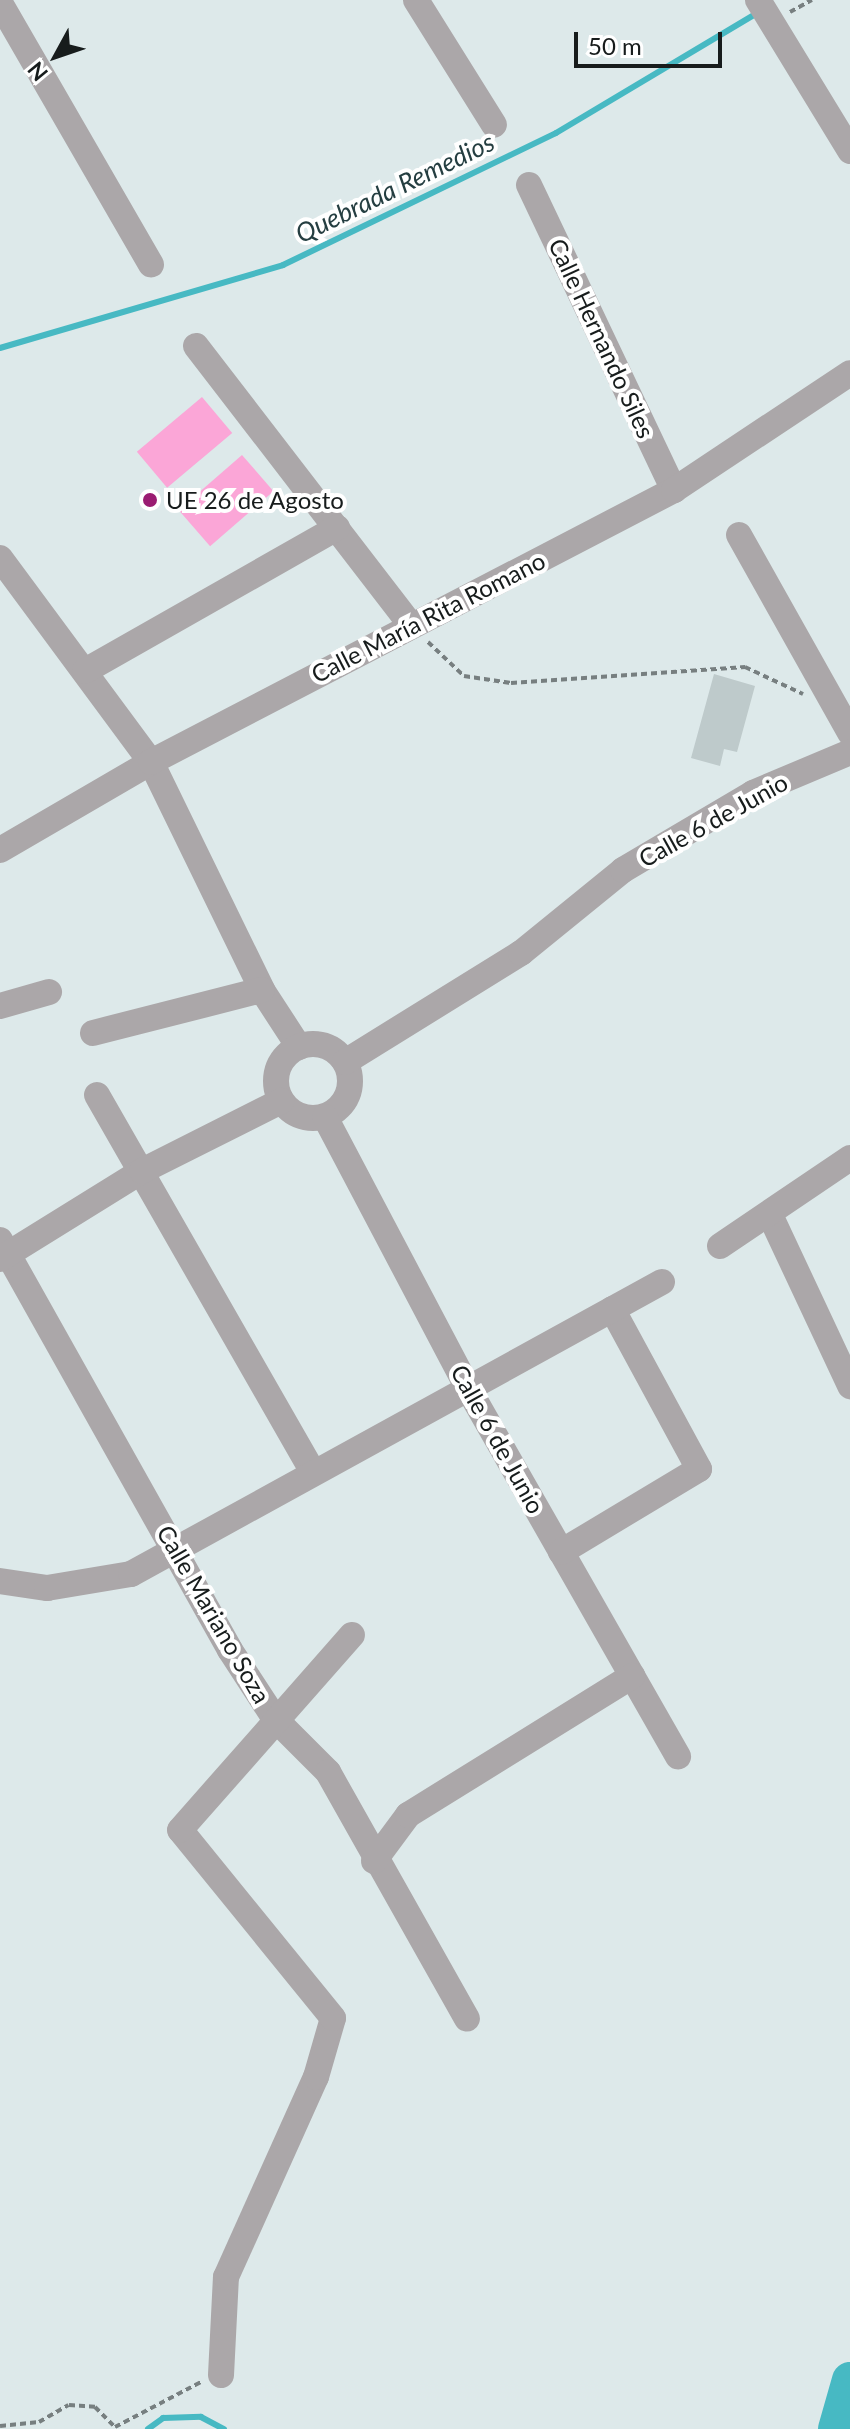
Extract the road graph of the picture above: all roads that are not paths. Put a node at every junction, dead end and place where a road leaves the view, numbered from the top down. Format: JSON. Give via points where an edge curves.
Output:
{"nodes":[{"id":1,"x":758,"y":0,"type":"edge"},
{"id":2,"x":418,"y":1,"type":"edge"},
{"id":3,"x":0,"y":3,"type":"edge"},
{"id":4,"x":494,"y":125,"type":"dead end"},
{"id":5,"x":850,"y":151,"type":"edge"},
{"id":6,"x":529,"y":185,"type":"dead end"},
{"id":7,"x":151,"y":265,"type":"dead end"},
{"id":8,"x":196,"y":346,"type":"dead end"},
{"id":9,"x":850,"y":373,"type":"edge"},
{"id":10,"x":674,"y":490,"type":"junction"},
{"id":11,"x":337,"y":528,"type":"junction"},
{"id":12,"x":739,"y":535,"type":"dead end"},
{"id":13,"x":0,"y":558,"type":"edge"},
{"id":14,"x":411,"y":625,"type":"junction"},
{"id":15,"x":85,"y":671,"type":"junction"},
{"id":16,"x":844,"y":722,"type":"edge"},
{"id":17,"x":850,"y":752,"type":"edge"},
{"id":18,"x":151,"y":762,"type":"junction"},
{"id":19,"x":0,"y":850,"type":"edge"},
{"id":20,"x":262,"y":990,"type":"junction"},
{"id":21,"x":49,"y":992,"type":"dead end"},
{"id":22,"x":0,"y":1006,"type":"edge"},
{"id":23,"x":93,"y":1033,"type":"dead end"},
{"id":24,"x":299,"y":1047,"type":"junction"},
{"id":25,"x":345,"y":1062,"type":"junction"},
{"id":26,"x":97,"y":1095,"type":"dead end"},
{"id":27,"x":281,"y":1101,"type":"junction"},
{"id":28,"x":325,"y":1117,"type":"junction"},
{"id":29,"x":850,"y":1158,"type":"edge"},
{"id":30,"x":142,"y":1171,"type":"junction"},
{"id":31,"x":771,"y":1217,"type":"junction"},
{"id":32,"x":720,"y":1246,"type":"dead end"},
{"id":33,"x":3,"y":1251,"type":"edge"},
{"id":34,"x":662,"y":1282,"type":"dead end"},
{"id":35,"x":612,"y":1309,"type":"junction"},
{"id":36,"x":850,"y":1386,"type":"edge"},
{"id":37,"x":469,"y":1390,"type":"junction"},
{"id":38,"x":312,"y":1471,"type":"junction"},
{"id":39,"x":176,"y":1548,"type":"junction"},
{"id":40,"x":561,"y":1552,"type":"junction"},
{"id":41,"x":0,"y":1581,"type":"edge"},
{"id":42,"x":352,"y":1635,"type":"dead end"},
{"id":43,"x":632,"y":1676,"type":"junction"},
{"id":44,"x":275,"y":1719,"type":"junction"},
{"id":45,"x":678,"y":1757,"type":"dead end"},
{"id":46,"x":374,"y":1861,"type":"junction"},
{"id":47,"x":467,"y":2019,"type":"dead end"},
{"id":48,"x":221,"y":2375,"type":"road end"}],
"edges":[{"from":1,"to":5,"type":"street"},
{"from":2,"to":4,"type":"street"},
{"from":3,"to":7,"type":"street"},
{"from":6,"to":10,"type":"street","name":"Calle Hernando Siles"},
{"from":8,"to":11,"type":"street"},
{"from":9,"to":10,"type":"street","name":"Calle María Rita Romano"},
{"from":10,"to":14,"type":"street","name":"Calle María Rita Romano"},
{"from":11,"to":14,"type":"street"},
{"from":11,"to":15,"type":"street"},
{"from":12,"to":16,"type":"street"},
{"from":13,"to":15,"type":"street"},
{"from":14,"to":18,"type":"street","name":"Calle María Rita Romano"},
{"from":15,"to":18,"type":"street"},
{"from":17,"to":25,"type":"street","name":"Calle 6 de Junio","via":[[753,793],[623,870],[521,953]]},
{"from":18,"to":19,"type":"street","name":"Calle María Rita Romano"},
{"from":18,"to":20,"type":"street"},
{"from":20,"to":23,"type":"street"},
{"from":20,"to":24,"type":"street"},
{"from":21,"to":22,"type":"street"},
{"from":24,"to":25,"type":"street","via":[[320,1044]]},
{"from":24,"to":27,"type":"street","via":[[280,1064]]},
{"from":25,"to":28,"type":"street","via":[[349,1094]]},
{"from":26,"to":30,"type":"street"},
{"from":27,"to":28,"type":"street","via":[[301,1117]]},
{"from":27,"to":30,"type":"street"},
{"from":28,"to":37,"type":"street","name":"Calle 6 de Junio"},
{"from":29,"to":31,"type":"street","via":[[793,1192]]},
{"from":30,"to":33,"type":"street"},
{"from":30,"to":38,"type":"street"},
{"from":31,"to":32,"type":"street"},
{"from":31,"to":36,"type":"street"},
{"from":33,"to":39,"type":"street","name":"Calle Mariano Soza"},
{"from":34,"to":35,"type":"street"},
{"from":35,"to":37,"type":"street"},
{"from":35,"to":40,"type":"street","via":[[699,1469]]},
{"from":37,"to":38,"type":"street"},
{"from":37,"to":40,"type":"street","name":"Calle 6 de Junio"},
{"from":38,"to":39,"type":"street"},
{"from":39,"to":41,"type":"street","via":[[94,1585]]},
{"from":39,"to":44,"type":"street","name":"Calle Mariano Soza"},
{"from":40,"to":43,"type":"street","name":"Calle 6 de Junio"},
{"from":42,"to":44,"type":"street"},
{"from":43,"to":45,"type":"street","name":"Calle 6 de Junio"},
{"from":43,"to":46,"type":"street","via":[[408,1815]]},
{"from":44,"to":46,"type":"street","name":"Calle Mariano Soza","via":[[328,1772]]},
{"from":44,"to":48,"type":"street","via":[[180,1830],[333,2018],[316,2077],[226,2277]]},
{"from":46,"to":47,"type":"street","name":"Calle Mariano Soza"}]}
